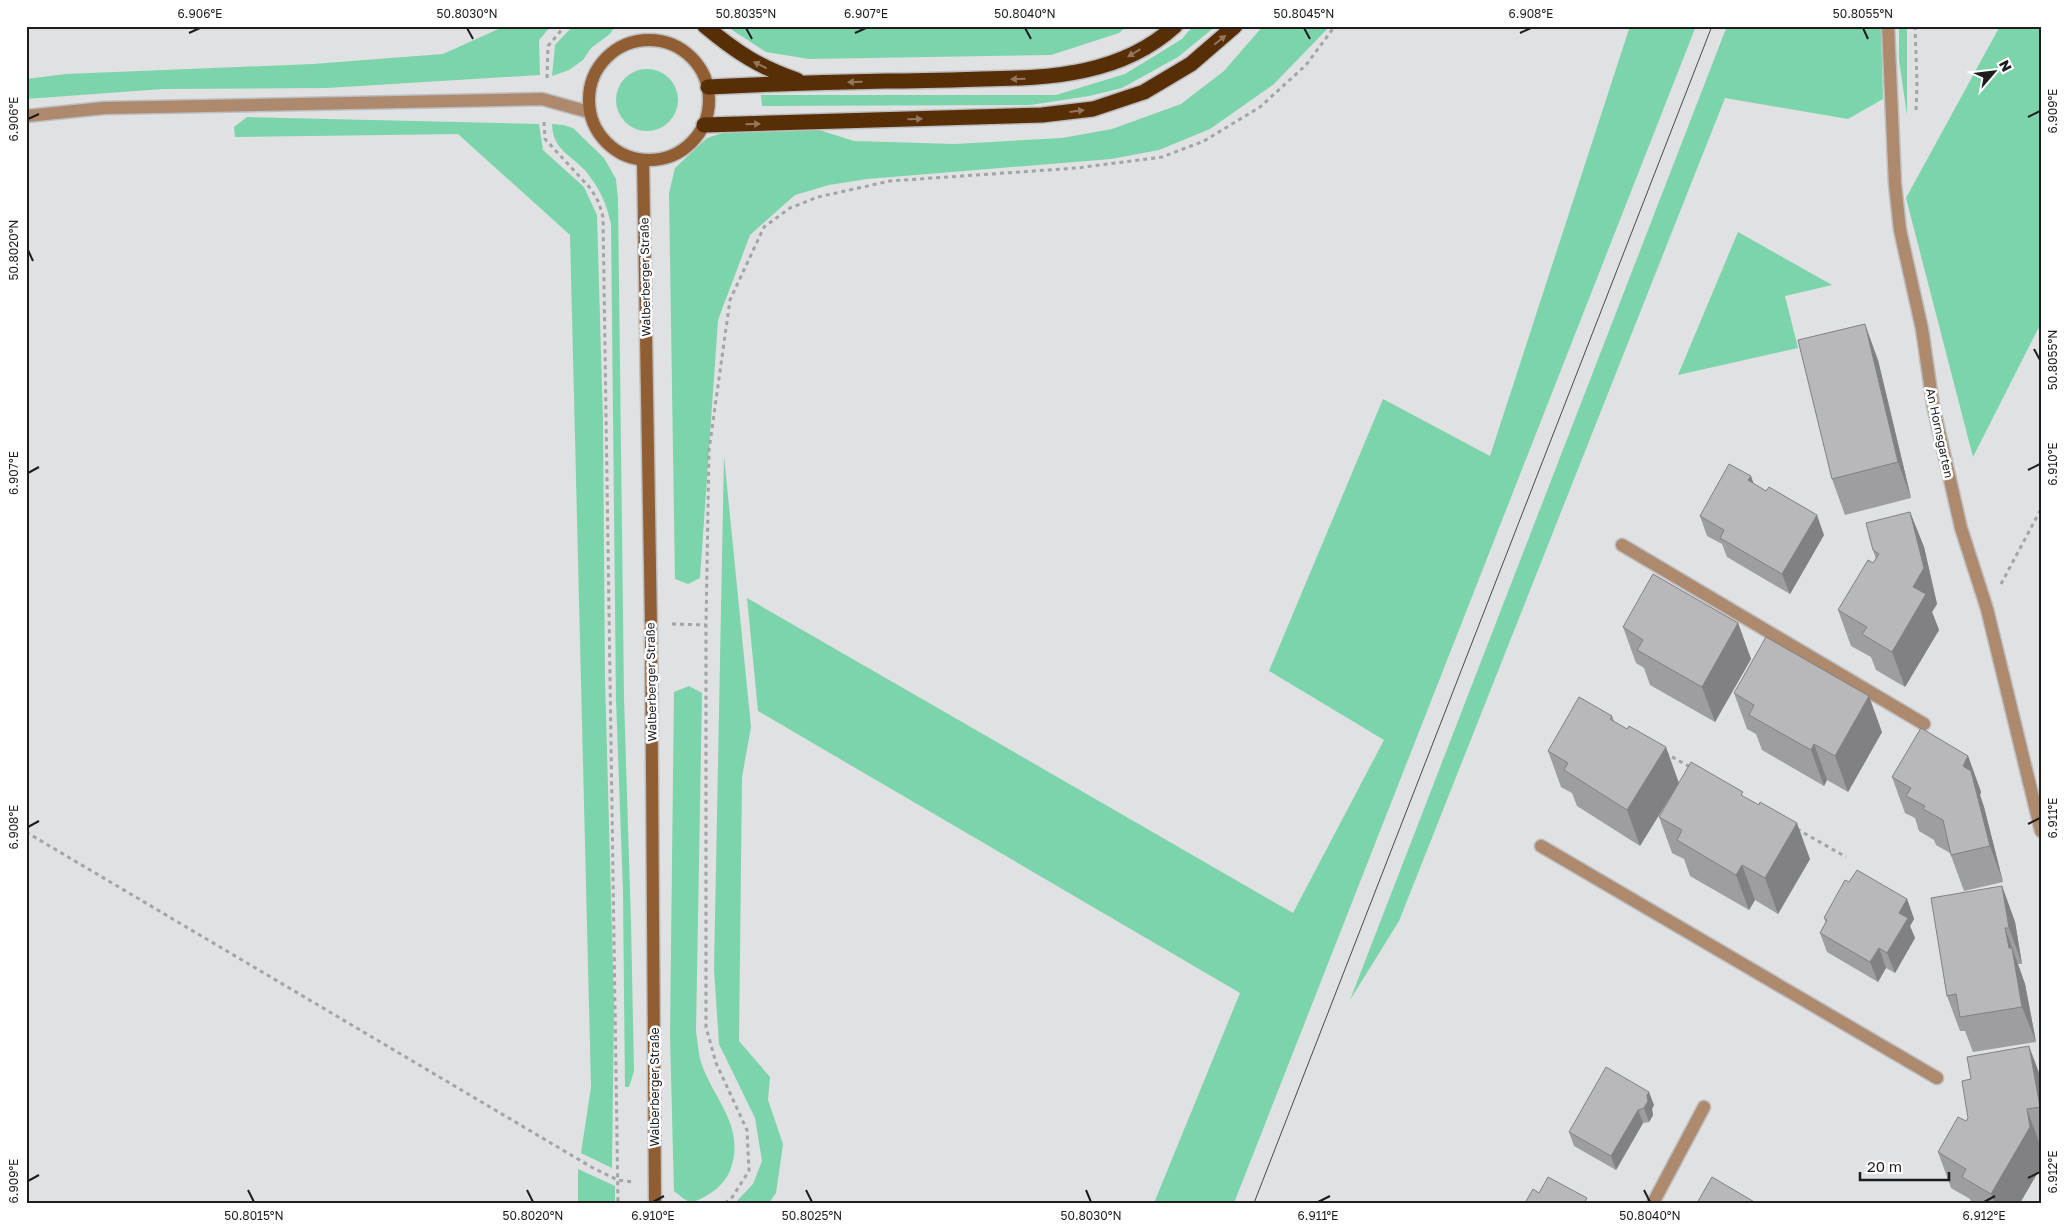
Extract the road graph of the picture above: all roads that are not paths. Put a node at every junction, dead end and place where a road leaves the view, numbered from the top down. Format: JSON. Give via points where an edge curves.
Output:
{"nodes":[{"id":1,"x":646,"y":26,"type":"edge"},
{"id":2,"x":705,"y":26,"type":"edge"},
{"id":3,"x":1175,"y":26,"type":"edge"},
{"id":4,"x":1235,"y":26,"type":"edge"},
{"id":5,"x":1888,"y":26,"type":"edge"},
{"id":6,"x":646,"y":39,"type":"junction"},
{"id":7,"x":806,"y":82,"type":"junction"},
{"id":8,"x":708,"y":87,"type":"junction"},
{"id":9,"x":589,"y":112,"type":"junction"},
{"id":10,"x":26,"y":116,"type":"edge"},
{"id":11,"x":704,"y":125,"type":"junction"},
{"id":12,"x":643,"y":160,"type":"junction"},
{"id":13,"x":1622,"y":545,"type":"dead end"},
{"id":14,"x":1924,"y":724,"type":"dead end"},
{"id":15,"x":2041,"y":831,"type":"edge"},
{"id":16,"x":1541,"y":846,"type":"dead end"},
{"id":17,"x":1937,"y":1078,"type":"dead end"},
{"id":18,"x":1704,"y":1106,"type":"dead end"},
{"id":19,"x":655,"y":1203,"type":"edge"},
{"id":20,"x":1653,"y":1203,"type":"edge"}],
"edges":[{"from":1,"to":6,"type":"main road"},
{"from":7,"to":2,"type":"highway","one_way":true,"via":[[748,60]]},
{"from":3,"to":7,"type":"highway","one_way":true,"via":[[1124,59],[1075,73],[1039,78]]},
{"from":11,"to":4,"type":"highway","one_way":true,"via":[[1042,115],[1093,109],[1144,92],[1191,64]]},
{"from":5,"to":15,"type":"street","name":"An Hornsgarten","via":[[1900,230],[1922,330],[1933,405],[1961,528],[1988,609]]},
{"from":6,"to":8,"type":"main road","via":[[671,43],[692,57]]},
{"from":6,"to":9,"type":"main road","via":[[624,44],[606,57],[594,74]]},
{"from":7,"to":8,"type":"highway"},
{"from":8,"to":11,"type":"main road"},
{"from":9,"to":10,"type":"street","via":[[542,99],[104,108]]},
{"from":9,"to":12,"type":"main road","via":[[596,131],[609,146],[625,156]]},
{"from":11,"to":12,"type":"main road","via":[[685,149],[665,159]]},
{"from":12,"to":19,"type":"main road","name":"Walberberger Straße","via":[[651,625]]},
{"from":13,"to":14,"type":"street"},
{"from":16,"to":17,"type":"street"},
{"from":18,"to":20,"type":"street"}]}
